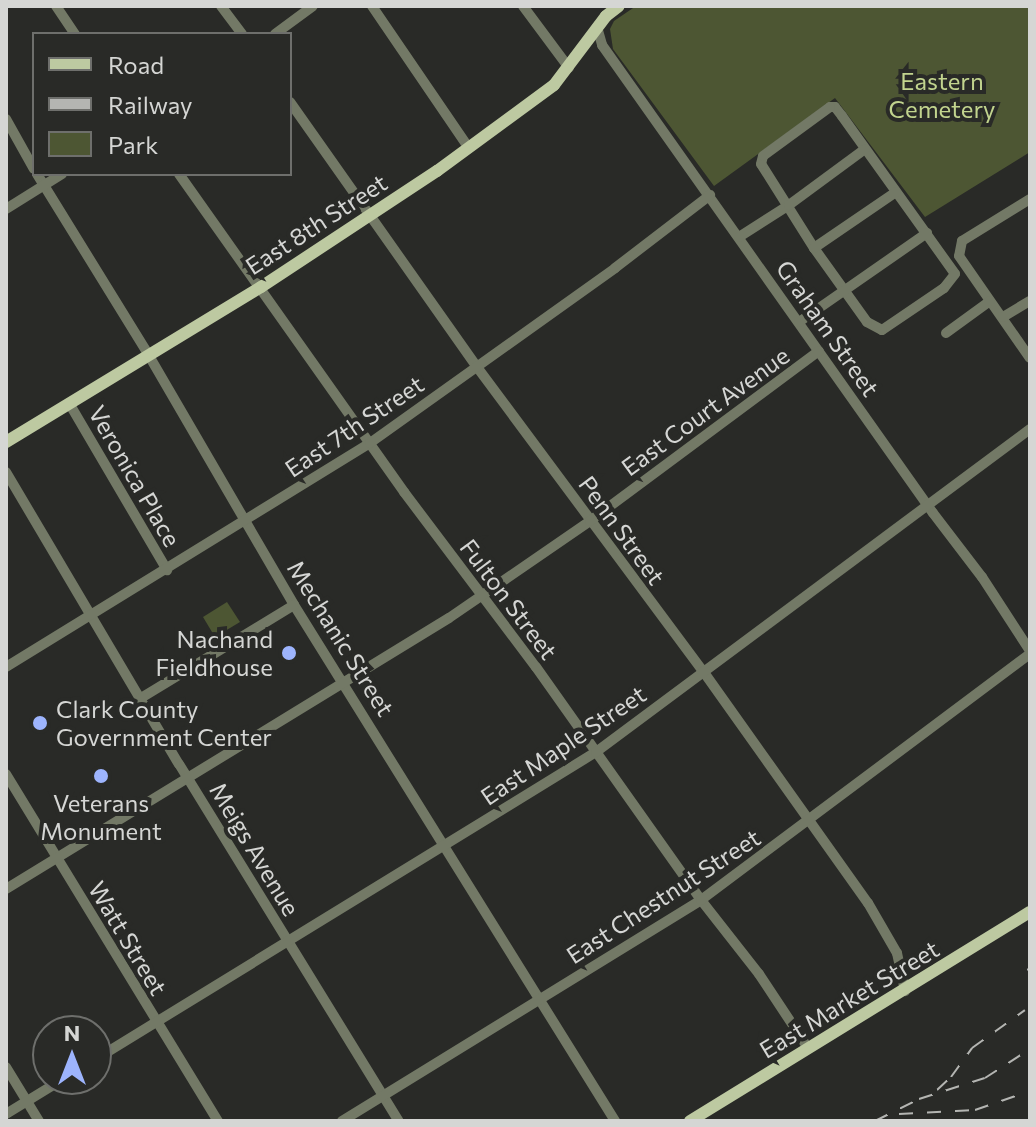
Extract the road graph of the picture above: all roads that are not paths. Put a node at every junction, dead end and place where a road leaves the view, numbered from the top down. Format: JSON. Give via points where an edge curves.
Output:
{"nodes":[{"id":1,"x":56,"y":6,"type":"edge"},
{"id":2,"x":221,"y":6,"type":"edge"},
{"id":3,"x":313,"y":6,"type":"edge"},
{"id":4,"x":372,"y":6,"type":"edge"},
{"id":5,"x":523,"y":6,"type":"edge"},
{"id":6,"x":619,"y":6,"type":"edge"},
{"id":7,"x":597,"y":27,"type":"junction"},
{"id":8,"x":74,"y":32,"type":"edge"},
{"id":9,"x":240,"y":32,"type":"edge"},
{"id":10,"x":278,"y":32,"type":"edge"},
{"id":11,"x":569,"y":68,"type":"junction"},
{"id":12,"x":292,"y":105,"type":"edge"},
{"id":13,"x":6,"y":119,"type":"edge"},
{"id":14,"x":469,"y":148,"type":"junction"},
{"id":15,"x":865,"y":149,"type":"junction"},
{"id":16,"x":32,"y":167,"type":"edge"},
{"id":17,"x":37,"y":176,"type":"edge"},
{"id":18,"x":59,"y":176,"type":"edge"},
{"id":19,"x":180,"y":176,"type":"edge"},
{"id":20,"x":43,"y":186,"type":"junction"},
{"id":21,"x":896,"y":192,"type":"junction"},
{"id":22,"x":710,"y":195,"type":"junction"},
{"id":23,"x":1030,"y":199,"type":"edge"},
{"id":24,"x":789,"y":205,"type":"junction"},
{"id":25,"x":6,"y":209,"type":"edge"},
{"id":26,"x":370,"y":217,"type":"junction"},
{"id":27,"x":927,"y":233,"type":"junction"},
{"id":28,"x":739,"y":237,"type":"junction"},
{"id":29,"x":814,"y":248,"type":"junction"},
{"id":30,"x":261,"y":287,"type":"junction"},
{"id":31,"x":844,"y":290,"type":"junction"},
{"id":32,"x":990,"y":301,"type":"junction"},
{"id":33,"x":1030,"y":301,"type":"edge"},
{"id":34,"x":1003,"y":317,"type":"junction"},
{"id":35,"x":799,"y":322,"type":"junction"},
{"id":36,"x":946,"y":333,"type":"dead end"},
{"id":37,"x":819,"y":351,"type":"junction"},
{"id":38,"x":148,"y":354,"type":"junction"},
{"id":39,"x":1030,"y":358,"type":"edge"},
{"id":40,"x":477,"y":367,"type":"junction"},
{"id":41,"x":69,"y":403,"type":"junction"},
{"id":42,"x":1030,"y":429,"type":"edge"},
{"id":43,"x":6,"y":442,"type":"edge"},
{"id":44,"x":370,"y":443,"type":"junction"},
{"id":45,"x":6,"y":472,"type":"edge"},
{"id":46,"x":927,"y":504,"type":"junction"},
{"id":47,"x":246,"y":521,"type":"junction"},
{"id":48,"x":590,"y":521,"type":"junction"},
{"id":49,"x":167,"y":570,"type":"junction"},
{"id":50,"x":481,"y":596,"type":"junction"},
{"id":51,"x":294,"y":605,"type":"junction"},
{"id":52,"x":91,"y":616,"type":"junction"},
{"id":53,"x":1030,"y":653,"type":"edge"},
{"id":54,"x":6,"y":667,"type":"edge"},
{"id":55,"x":703,"y":671,"type":"junction"},
{"id":56,"x":344,"y":682,"type":"junction"},
{"id":57,"x":141,"y":698,"type":"junction"},
{"id":58,"x":596,"y":752,"type":"junction"},
{"id":59,"x":6,"y":774,"type":"edge"},
{"id":60,"x":187,"y":777,"type":"junction"},
{"id":61,"x":808,"y":821,"type":"junction"},
{"id":62,"x":445,"y":846,"type":"junction"},
{"id":63,"x":57,"y":858,"type":"junction"},
{"id":64,"x":6,"y":889,"type":"edge"},
{"id":65,"x":701,"y":900,"type":"junction"},
{"id":66,"x":1030,"y":912,"type":"edge"},
{"id":67,"x":288,"y":942,"type":"junction"},
{"id":68,"x":905,"y":991,"type":"junction"},
{"id":69,"x":540,"y":1000,"type":"junction"},
{"id":70,"x":157,"y":1022,"type":"junction"},
{"id":71,"x":808,"y":1048,"type":"junction"},
{"id":72,"x":112,"y":1049,"type":"edge"},
{"id":73,"x":6,"y":1067,"type":"edge"},
{"id":74,"x":37,"y":1095,"type":"edge"},
{"id":75,"x":383,"y":1096,"type":"junction"},
{"id":76,"x":27,"y":1101,"type":"junction"},
{"id":77,"x":6,"y":1114,"type":"edge"},
{"id":78,"x":39,"y":1121,"type":"edge"},
{"id":79,"x":218,"y":1121,"type":"edge"},
{"id":80,"x":342,"y":1121,"type":"edge"},
{"id":81,"x":399,"y":1121,"type":"edge"},
{"id":82,"x":615,"y":1121,"type":"edge"},
{"id":83,"x":690,"y":1121,"type":"edge"}],
"edges":[{"from":1,"to":8,"type":"street"},
{"from":2,"to":9,"type":"street"},
{"from":3,"to":10,"type":"street"},
{"from":4,"to":14,"type":"street"},
{"from":5,"to":11,"type":"street"},
{"from":6,"to":7,"type":"main road","name":"East 8th Street"},
{"from":7,"to":11,"type":"main road","name":"East 8th Street"},
{"from":7,"to":22,"type":"street","name":"Graham Street","via":[[602,45]]},
{"from":11,"to":14,"type":"main road","name":"East 8th Street"},
{"from":12,"to":26,"type":"street","name":"Penn Street"},
{"from":13,"to":16,"type":"street","name":"Mechanic Street"},
{"from":14,"to":26,"type":"main road","name":"East 8th Street"},
{"from":15,"to":21,"type":"street"},
{"from":15,"to":24,"type":"street"},
{"from":15,"to":24,"type":"street","via":[[830,107],[760,160]]},
{"from":17,"to":20,"type":"street","name":"Mechanic Street"},
{"from":18,"to":20,"type":"street"},
{"from":19,"to":30,"type":"street","name":"Fulton Street"},
{"from":20,"to":25,"type":"street"},
{"from":20,"to":38,"type":"street","name":"Mechanic Street"},
{"from":21,"to":27,"type":"street"},
{"from":21,"to":29,"type":"street"},
{"from":22,"to":28,"type":"street","name":"Graham Street"},
{"from":22,"to":40,"type":"street","name":"East 7th Street"},
{"from":23,"to":32,"type":"street","via":[[962,241],[959,256]]},
{"from":24,"to":28,"type":"street"},
{"from":24,"to":29,"type":"street"},
{"from":26,"to":30,"type":"main road","name":"East 8th Street"},
{"from":26,"to":40,"type":"street","name":"Penn Street"},
{"from":27,"to":31,"type":"street","name":"East Court Avenue"},
{"from":27,"to":31,"type":"street","via":[[955,274],[944,288],[877,331]]},
{"from":28,"to":35,"type":"street","name":"Graham Street"},
{"from":29,"to":31,"type":"street"},
{"from":30,"to":38,"type":"main road","name":"East 8th Street"},
{"from":30,"to":44,"type":"street","name":"Fulton Street"},
{"from":31,"to":35,"type":"street","name":"East Court Avenue"},
{"from":32,"to":34,"type":"street"},
{"from":32,"to":36,"type":"street"},
{"from":33,"to":34,"type":"street"},
{"from":34,"to":39,"type":"street"},
{"from":35,"to":37,"type":"street","name":"Graham Street"},
{"from":37,"to":46,"type":"street","name":"Graham Street"},
{"from":37,"to":48,"type":"street","name":"East Court Avenue"},
{"from":38,"to":41,"type":"main road","name":"East 8th Street"},
{"from":38,"to":47,"type":"street","name":"Mechanic Street"},
{"from":40,"to":44,"type":"street","name":"East 7th Street"},
{"from":40,"to":48,"type":"street","name":"Penn Street"},
{"from":41,"to":43,"type":"main road","name":"East 8th Street"},
{"from":41,"to":49,"type":"street","name":"Veronica Place"},
{"from":42,"to":46,"type":"street","name":"East Maple Street"},
{"from":44,"to":47,"type":"street","name":"East 7th Street"},
{"from":44,"to":50,"type":"street","name":"Fulton Street"},
{"from":45,"to":52,"type":"street","name":"Meigs Avenue"},
{"from":46,"to":53,"type":"street","name":"Graham Street"},
{"from":46,"to":55,"type":"street","name":"East Maple Street"},
{"from":47,"to":49,"type":"street","name":"East 7th Street"},
{"from":47,"to":51,"type":"street","name":"Mechanic Street"},
{"from":48,"to":50,"type":"street","name":"East Court Avenue"},
{"from":48,"to":55,"type":"street","name":"Penn Street"},
{"from":49,"to":52,"type":"street","name":"East 7th Street"},
{"from":50,"to":56,"type":"street","name":"East Court Avenue"},
{"from":50,"to":58,"type":"street","name":"Fulton Street"},
{"from":51,"to":56,"type":"street","name":"Mechanic Street"},
{"from":51,"to":57,"type":"street"},
{"from":52,"to":54,"type":"street","name":"East 7th Street"},
{"from":52,"to":57,"type":"street","name":"Meigs Avenue"},
{"from":53,"to":61,"type":"street","name":"East Chestnut Street"},
{"from":55,"to":58,"type":"street","name":"East Maple Street"},
{"from":55,"to":61,"type":"street","name":"Penn Street"},
{"from":56,"to":60,"type":"street","name":"East Court Avenue"},
{"from":56,"to":62,"type":"street","name":"Mechanic Street"},
{"from":57,"to":60,"type":"street","name":"Meigs Avenue"},
{"from":58,"to":62,"type":"street","name":"East Maple Street"},
{"from":58,"to":65,"type":"street","name":"Fulton Street"},
{"from":59,"to":63,"type":"street","name":"Watt Street"},
{"from":60,"to":63,"type":"street","name":"East Court Avenue"},
{"from":60,"to":67,"type":"street","name":"Meigs Avenue"},
{"from":61,"to":65,"type":"street","name":"East Chestnut Street"},
{"from":61,"to":68,"type":"street","name":"Penn Street","via":[[883,924],[897,953]]},
{"from":62,"to":67,"type":"street","name":"East Maple Street"},
{"from":62,"to":69,"type":"street","name":"Mechanic Street"},
{"from":63,"to":64,"type":"street","name":"East Court Avenue"},
{"from":63,"to":70,"type":"street","name":"Watt Street"},
{"from":65,"to":69,"type":"street","name":"East Chestnut Street"},
{"from":65,"to":71,"type":"street","name":"Fulton Street"},
{"from":66,"to":68,"type":"main road","name":"East Market Street"},
{"from":67,"to":70,"type":"street","name":"East Maple Street"},
{"from":67,"to":75,"type":"street","name":"Meigs Avenue"},
{"from":68,"to":71,"type":"main road","name":"East Market Street"},
{"from":69,"to":75,"type":"street","name":"East Chestnut Street"},
{"from":69,"to":82,"type":"street","name":"Mechanic Street"},
{"from":70,"to":72,"type":"street","name":"East Maple Street"},
{"from":70,"to":79,"type":"street","name":"Watt Street"},
{"from":71,"to":83,"type":"main road","name":"East Market Street"},
{"from":73,"to":76,"type":"street"},
{"from":74,"to":76,"type":"street"},
{"from":75,"to":80,"type":"street","name":"East Chestnut Street"},
{"from":75,"to":81,"type":"street","name":"Meigs Avenue"},
{"from":76,"to":77,"type":"street"},
{"from":76,"to":78,"type":"street"}]}
